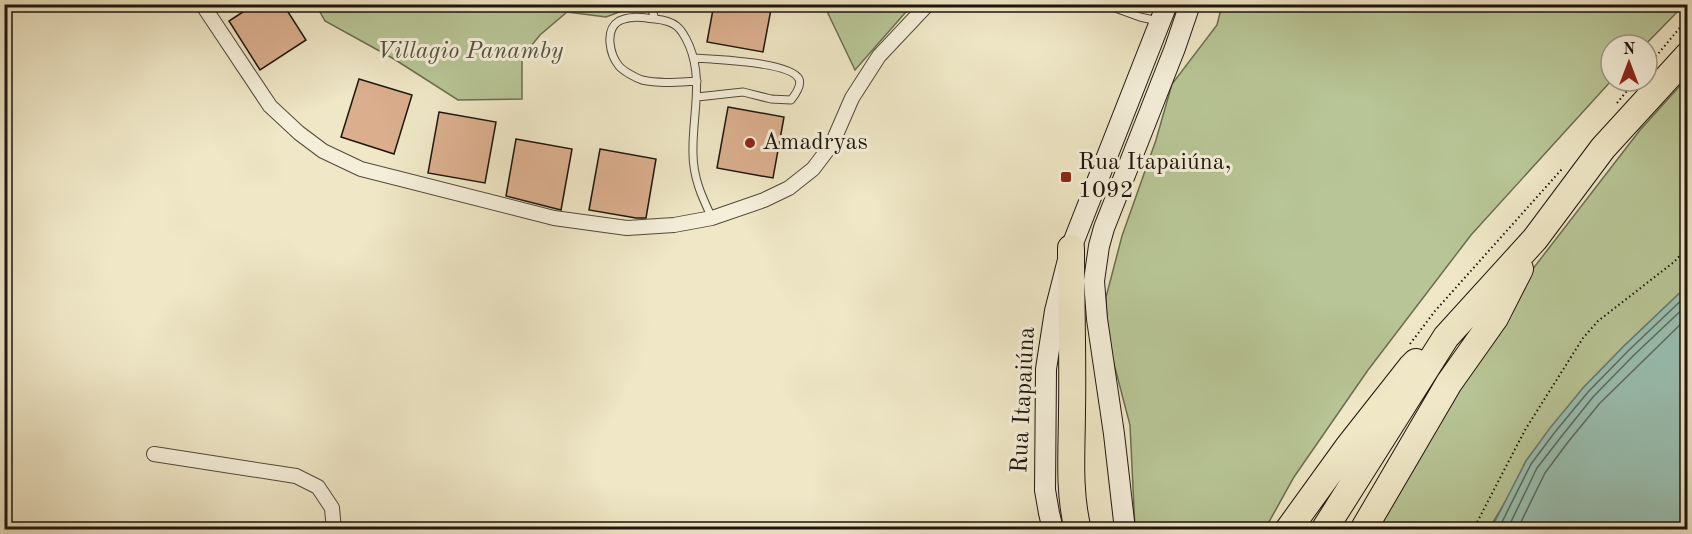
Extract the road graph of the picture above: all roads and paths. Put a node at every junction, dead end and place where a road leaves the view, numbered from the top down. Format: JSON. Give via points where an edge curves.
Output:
{"nodes":[{"id":1,"x":202,"y":4,"type":"edge"},
{"id":2,"x":650,"y":4,"type":"edge"},
{"id":3,"x":928,"y":4,"type":"edge"},
{"id":4,"x":1104,"y":4,"type":"edge"},
{"id":5,"x":1190,"y":4,"type":"edge"},
{"id":6,"x":1163,"y":13,"type":"edge"},
{"id":7,"x":1688,"y":18,"type":"edge"},
{"id":8,"x":655,"y":19,"type":"junction"},
{"id":9,"x":1688,"y":37,"type":"edge"},
{"id":10,"x":1659,"y":53,"type":"edge"},
{"id":11,"x":1688,"y":56,"type":"edge"},
{"id":12,"x":694,"y":58,"type":"junction"},
{"id":13,"x":697,"y":81,"type":"junction"},
{"id":14,"x":1625,"y":93,"type":"edge"},
{"id":15,"x":697,"y":97,"type":"junction"},
{"id":16,"x":1614,"y":107,"type":"dead end"},
{"id":17,"x":1604,"y":148,"type":"junction"},
{"id":18,"x":1564,"y":167,"type":"dead end"},
{"id":19,"x":712,"y":218,"type":"junction"},
{"id":20,"x":1535,"y":239,"type":"junction"},
{"id":21,"x":1688,"y":247,"type":"edge"},
{"id":22,"x":1071,"y":248,"type":"junction"},
{"id":23,"x":1446,"y":338,"type":"junction"},
{"id":24,"x":1410,"y":344,"type":"dead end"},
{"id":25,"x":154,"y":454,"type":"dead end"},
{"id":26,"x":334,"y":530,"type":"edge"},
{"id":27,"x":1053,"y":530,"type":"edge"},
{"id":28,"x":1078,"y":530,"type":"edge"},
{"id":29,"x":1125,"y":530,"type":"edge"},
{"id":30,"x":1288,"y":530,"type":"edge"},
{"id":31,"x":1324,"y":530,"type":"edge"},
{"id":32,"x":1363,"y":530,"type":"edge"},
{"id":33,"x":1473,"y":530,"type":"edge"}],
"edges":[{"from":1,"to":19,"type":"street","via":[[270,106],[323,151],[361,169],[554,218],[627,228]]},
{"from":2,"to":8,"type":"lane"},
{"from":3,"to":19,"type":"street","via":[[879,56],[852,98],[832,144],[813,169],[789,188]]},
{"from":4,"to":6,"type":"lane","via":[[1140,17]]},
{"from":5,"to":29,"type":"main road","via":[[1104,228],[1094,281]]},
{"from":6,"to":22,"type":"main road","name":"Rua Itapaiúna"},
{"from":7,"to":10,"type":"path"},
{"from":8,"to":12,"type":"lane","via":[[678,27]]},
{"from":8,"to":13,"type":"lane","via":[[630,18],[612,28],[610,40],[619,67],[640,80]]},
{"from":9,"to":17,"type":"highway"},
{"from":11,"to":17,"type":"highway"},
{"from":12,"to":13,"type":"lane"},
{"from":12,"to":15,"type":"lane","via":[[785,69],[794,73],[800,84],[791,100],[743,92]]},
{"from":13,"to":15,"type":"lane"},
{"from":14,"to":16,"type":"path"},
{"from":15,"to":19,"type":"lane","via":[[695,176]]},
{"from":17,"to":20,"type":"highway"},
{"from":18,"to":24,"type":"path"},
{"from":20,"to":23,"type":"highway"},
{"from":20,"to":32,"type":"highway","via":[[1495,318],[1449,383]]},
{"from":21,"to":33,"type":"path","via":[[1598,321],[1583,338],[1526,430]]},
{"from":22,"to":27,"type":"main road","name":"Rua Itapaiúna","via":[[1046,369],[1045,490]]},
{"from":22,"to":28,"type":"highway","via":[[1071,455]]},
{"from":23,"to":30,"type":"highway","via":[[1411,367]]},
{"from":23,"to":31,"type":"highway"},
{"from":25,"to":26,"type":"street","via":[[296,476],[318,487],[332,508]]}]}
